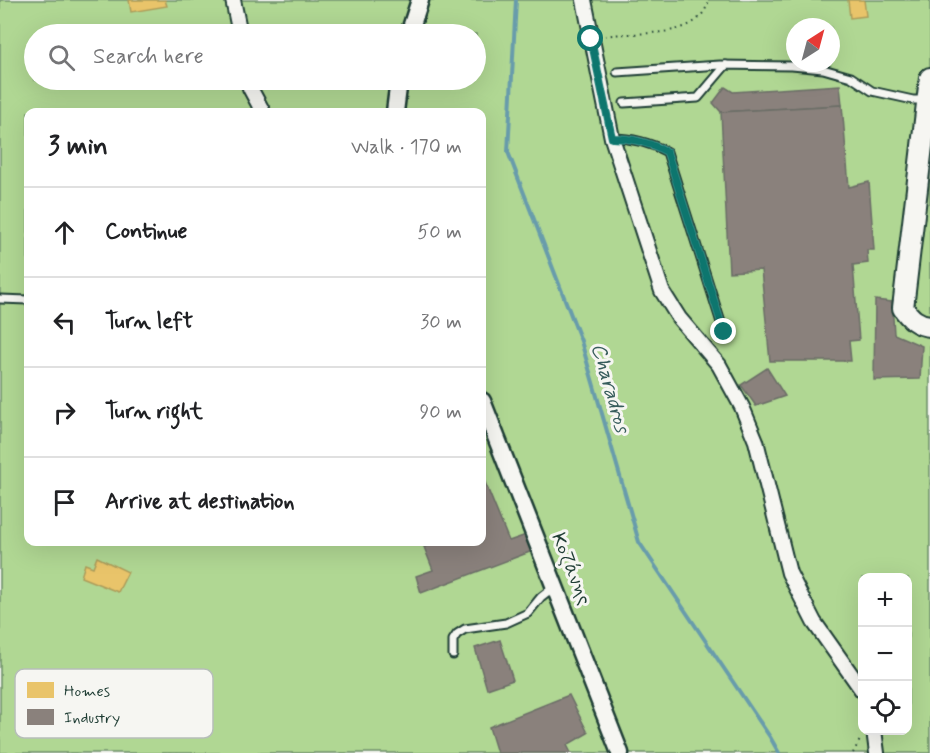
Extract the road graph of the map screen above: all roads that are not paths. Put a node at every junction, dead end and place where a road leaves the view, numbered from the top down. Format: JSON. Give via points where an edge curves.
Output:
{"nodes":[{"id":1,"x":233,"y":0,"type":"edge"},
{"id":2,"x":420,"y":0,"type":"edge"},
{"id":3,"x":584,"y":0,"type":"edge"},
{"id":4,"x":238,"y":24,"type":"edge"},
{"id":5,"x":412,"y":24,"type":"edge"},
{"id":6,"x":726,"y":65,"type":"junction"},
{"id":7,"x":617,"y":72,"type":"dead end"},
{"id":8,"x":930,"y":78,"type":"edge"},
{"id":9,"x":251,"y":90,"type":"edge"},
{"id":10,"x":398,"y":90,"type":"edge"},
{"id":11,"x":926,"y":100,"type":"junction"},
{"id":12,"x":624,"y":103,"type":"dead end"},
{"id":13,"x":261,"y":108,"type":"edge"},
{"id":14,"x":396,"y":108,"type":"edge"},
{"id":15,"x":612,"y":138,"type":"junction"},
{"id":16,"x":0,"y":299,"type":"edge"},
{"id":17,"x":24,"y":300,"type":"edge"},
{"id":18,"x":930,"y":326,"type":"edge"},
{"id":19,"x":724,"y":332,"type":"dead end"},
{"id":20,"x":486,"y":418,"type":"edge"},
{"id":21,"x":555,"y":586,"type":"junction"},
{"id":22,"x":453,"y":655,"type":"dead end"},
{"id":23,"x":858,"y":684,"type":"edge"},
{"id":24,"x":875,"y":735,"type":"edge"},
{"id":25,"x":620,"y":753,"type":"edge"},
{"id":26,"x":877,"y":753,"type":"edge"}],
"edges":[{"from":1,"to":4,"type":"street"},
{"from":2,"to":5,"type":"street"},
{"from":3,"to":15,"type":"street"},
{"from":6,"to":7,"type":"lane"},
{"from":6,"to":11,"type":"lane","via":[[824,69],[851,77],[872,91]]},
{"from":6,"to":12,"type":"lane","via":[[698,98]]},
{"from":8,"to":11,"type":"main road"},
{"from":9,"to":13,"type":"street"},
{"from":10,"to":14,"type":"street"},
{"from":11,"to":18,"type":"main road","via":[[903,308],[910,318]]},
{"from":15,"to":19,"type":"lane","via":[[631,138],[667,152]]},
{"from":15,"to":23,"type":"street","via":[[662,291],[679,318],[719,365],[742,407],[756,441],[789,573],[814,622]]},
{"from":16,"to":17,"type":"lane"},
{"from":20,"to":21,"type":"street","name":"Κοζάνης"},
{"from":21,"to":22,"type":"lane","via":[[528,613],[506,623],[465,629],[453,640]]},
{"from":21,"to":25,"type":"street","name":"Κοζάνης"},
{"from":24,"to":26,"type":"street"}]}
